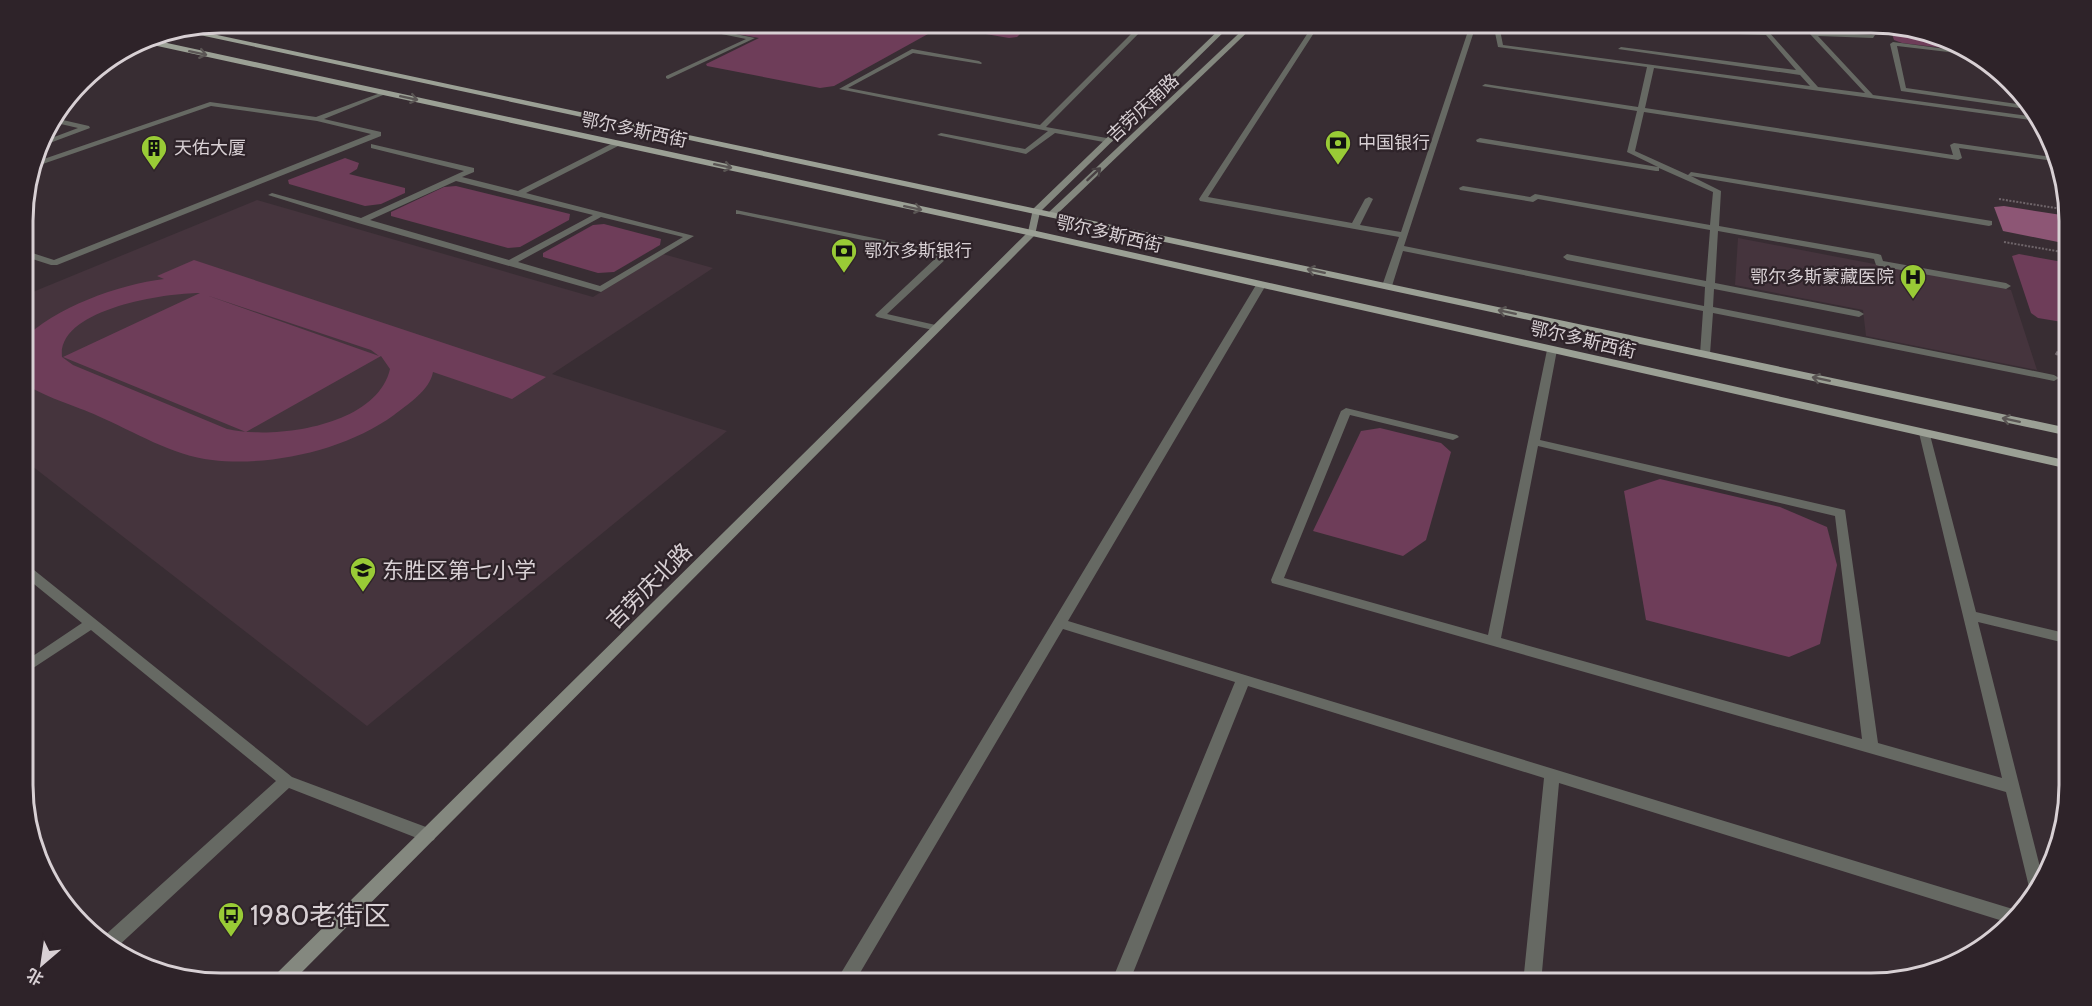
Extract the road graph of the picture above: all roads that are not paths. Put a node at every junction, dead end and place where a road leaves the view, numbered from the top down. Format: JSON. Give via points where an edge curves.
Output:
{"nodes":[{"id":1,"x":725,"y":33,"type":"edge"},
{"id":2,"x":1136,"y":33,"type":"edge"},
{"id":3,"x":1220,"y":33,"type":"edge"},
{"id":4,"x":1243,"y":33,"type":"edge"},
{"id":5,"x":1311,"y":33,"type":"edge"},
{"id":6,"x":1470,"y":33,"type":"edge"},
{"id":7,"x":1498,"y":33,"type":"edge"},
{"id":8,"x":1768,"y":33,"type":"edge"},
{"id":9,"x":203,"y":34,"type":"edge"},
{"id":10,"x":1873,"y":36,"type":"dead end"},
{"id":11,"x":158,"y":44,"type":"edge"},
{"id":12,"x":1621,"y":49,"type":"dead end"},
{"id":13,"x":1953,"y":52,"type":"edge"},
{"id":14,"x":979,"y":63,"type":"dead end"},
{"id":15,"x":1651,"y":66,"type":"junction"},
{"id":16,"x":1802,"y":73,"type":"junction"},
{"id":17,"x":668,"y":77,"type":"dead end"},
{"id":18,"x":1485,"y":86,"type":"dead end"},
{"id":19,"x":1816,"y":88,"type":"junction"},
{"id":20,"x":386,"y":93,"type":"junction"},
{"id":21,"x":1871,"y":96,"type":"junction"},
{"id":22,"x":2019,"y":106,"type":"edge"},
{"id":23,"x":1641,"y":110,"type":"junction"},
{"id":24,"x":2028,"y":118,"type":"edge"},
{"id":25,"x":317,"y":119,"type":"junction"},
{"id":26,"x":61,"y":122,"type":"edge"},
{"id":27,"x":1041,"y":128,"type":"junction"},
{"id":28,"x":1054,"y":130,"type":"junction"},
{"id":29,"x":941,"y":135,"type":"dead end"},
{"id":30,"x":1480,"y":140,"type":"dead end"},
{"id":31,"x":51,"y":141,"type":"edge"},
{"id":32,"x":1109,"y":141,"type":"junction"},
{"id":33,"x":618,"y":144,"type":"junction"},
{"id":34,"x":374,"y":147,"type":"dead end"},
{"id":35,"x":2048,"y":158,"type":"edge"},
{"id":36,"x":42,"y":162,"type":"edge"},
{"id":37,"x":1674,"y":171,"type":"junction"},
{"id":38,"x":455,"y":178,"type":"junction"},
{"id":39,"x":1463,"y":188,"type":"dead end"},
{"id":40,"x":519,"y":194,"type":"junction"},
{"id":41,"x":272,"y":195,"type":"dead end"},
{"id":42,"x":1369,"y":199,"type":"dead end"},
{"id":43,"x":1036,"y":211,"type":"junction"},
{"id":44,"x":739,"y":212,"type":"dead end"},
{"id":45,"x":600,"y":214,"type":"junction"},
{"id":46,"x":1051,"y":214,"type":"junction"},
{"id":47,"x":361,"y":221,"type":"junction"},
{"id":48,"x":1989,"y":223,"type":"road end"},
{"id":49,"x":1354,"y":226,"type":"junction"},
{"id":50,"x":1714,"y":228,"type":"junction"},
{"id":51,"x":1032,"y":233,"type":"junction"},
{"id":52,"x":1404,"y":235,"type":"junction"},
{"id":53,"x":1400,"y":248,"type":"junction"},
{"id":54,"x":33,"y":256,"type":"edge"},
{"id":55,"x":1567,"y":257,"type":"dead end"},
{"id":56,"x":510,"y":263,"type":"junction"},
{"id":57,"x":1261,"y":285,"type":"junction"},
{"id":58,"x":1710,"y":285,"type":"junction"},
{"id":59,"x":1387,"y":286,"type":"junction"},
{"id":60,"x":2006,"y":286,"type":"dead end"},
{"id":61,"x":1708,"y":310,"type":"junction"},
{"id":62,"x":1859,"y":314,"type":"dead end"},
{"id":63,"x":937,"y":328,"type":"junction"},
{"id":64,"x":1552,"y":350,"type":"junction"},
{"id":65,"x":1705,"y":354,"type":"junction"},
{"id":66,"x":2054,"y":378,"type":"dead end"},
{"id":67,"x":2059,"y":430,"type":"edge"},
{"id":68,"x":1924,"y":433,"type":"junction"},
{"id":69,"x":1453,"y":437,"type":"dead end"},
{"id":70,"x":1534,"y":442,"type":"junction"},
{"id":71,"x":2059,"y":463,"type":"edge"},
{"id":72,"x":33,"y":576,"type":"edge"},
{"id":73,"x":1969,"y":615,"type":"junction"},
{"id":74,"x":1060,"y":623,"type":"junction"},
{"id":75,"x":91,"y":624,"type":"junction"},
{"id":76,"x":2059,"y":637,"type":"edge"},
{"id":77,"x":1494,"y":640,"type":"junction"},
{"id":78,"x":33,"y":663,"type":"edge"},
{"id":79,"x":1244,"y":679,"type":"junction"},
{"id":80,"x":1871,"y":747,"type":"junction"},
{"id":81,"x":1552,"y":774,"type":"junction"},
{"id":82,"x":287,"y":781,"type":"junction"},
{"id":83,"x":2012,"y":787,"type":"junction"},
{"id":84,"x":428,"y":835,"type":"junction"},
{"id":85,"x":2034,"y":877,"type":"edge"},
{"id":86,"x":2006,"y":915,"type":"edge"},
{"id":87,"x":114,"y":939,"type":"edge"},
{"id":88,"x":290,"y":973,"type":"edge"},
{"id":89,"x":850,"y":973,"type":"edge"},
{"id":90,"x":1124,"y":973,"type":"edge"},
{"id":91,"x":1534,"y":973,"type":"edge"}],
"edges":[{"from":1,"to":17,"type":"lane","via":[[752,38]]},
{"from":2,"to":27,"type":"lane"},
{"from":3,"to":32,"type":"main road","name":"吉劳庆南路"},
{"from":46,"to":4,"type":"main road","name":"吉劳庆南路","one_way":true},
{"from":5,"to":49,"type":"lane","via":[[1203,199]]},
{"from":6,"to":52,"type":"lane"},
{"from":7,"to":15,"type":"lane","via":[[1500,46]]},
{"from":8,"to":16,"type":"lane"},
{"from":9,"to":43,"type":"main road","name":"鄂尔多斯西街"},
{"from":10,"to":21,"type":"lane","via":[[1813,34]]},
{"from":11,"to":20,"type":"main road","name":"鄂尔多斯西街","one_way":true},
{"from":12,"to":16,"type":"lane"},
{"from":13,"to":22,"type":"lane","via":[[1893,44],[1903,90]]},
{"from":14,"to":27,"type":"lane","via":[[912,51],[842,89]]},
{"from":15,"to":19,"type":"lane"},
{"from":15,"to":23,"type":"lane"},
{"from":16,"to":19,"type":"lane"},
{"from":18,"to":23,"type":"lane"},
{"from":19,"to":21,"type":"lane"},
{"from":20,"to":25,"type":"lane"},
{"from":20,"to":33,"type":"main road","name":"鄂尔多斯西街","one_way":true},
{"from":21,"to":24,"type":"lane"},
{"from":23,"to":35,"type":"lane","via":[[1958,158],[1954,145]]},
{"from":23,"to":37,"type":"lane","via":[[1631,152]]},
{"from":25,"to":36,"type":"lane","via":[[210,104]]},
{"from":25,"to":54,"type":"lane","via":[[378,134],[54,263]]},
{"from":26,"to":31,"type":"lane","via":[[86,128]]},
{"from":27,"to":28,"type":"lane"},
{"from":28,"to":29,"type":"lane","via":[[1026,152]]},
{"from":28,"to":32,"type":"lane"},
{"from":30,"to":37,"type":"lane"},
{"from":32,"to":43,"type":"main road","name":"吉劳庆南路"},
{"from":33,"to":40,"type":"lane"},
{"from":33,"to":51,"type":"main road","name":"鄂尔多斯西街","one_way":true},
{"from":34,"to":38,"type":"lane","via":[[471,170]]},
{"from":37,"to":48,"type":"lane"},
{"from":37,"to":50,"type":"lane","via":[[1717,191]]},
{"from":38,"to":40,"type":"lane"},
{"from":38,"to":47,"type":"lane"},
{"from":39,"to":50,"type":"lane","via":[[1533,201],[1535,196]]},
{"from":40,"to":45,"type":"lane"},
{"from":41,"to":47,"type":"lane"},
{"from":42,"to":49,"type":"lane"},
{"from":43,"to":46,"type":"main road","name":"鄂尔多斯西街"},
{"from":43,"to":51,"type":"main road"},
{"from":44,"to":63,"type":"lane","via":[[945,255],[880,315]]},
{"from":45,"to":56,"type":"lane"},
{"from":45,"to":56,"type":"lane","via":[[690,236],[601,289]]},
{"from":59,"to":46,"type":"main road","name":"鄂尔多斯西街","one_way":true},
{"from":47,"to":56,"type":"lane"},
{"from":49,"to":52,"type":"lane"},
{"from":50,"to":58,"type":"lane"},
{"from":50,"to":60,"type":"lane","via":[[1878,257],[1879,263]]},
{"from":51,"to":57,"type":"main road","name":"鄂尔多斯西街"},
{"from":51,"to":63,"type":"main road","name":"吉劳庆北路"},
{"from":52,"to":53,"type":"lane"},
{"from":53,"to":59,"type":"lane"},
{"from":53,"to":61,"type":"lane"},
{"from":55,"to":58,"type":"lane"},
{"from":57,"to":64,"type":"main road","name":"鄂尔多斯西街"},
{"from":57,"to":74,"type":"lane"},
{"from":58,"to":61,"type":"lane"},
{"from":58,"to":62,"type":"lane"},
{"from":65,"to":59,"type":"main road","name":"鄂尔多斯西街","one_way":true},
{"from":61,"to":65,"type":"lane"},
{"from":61,"to":66,"type":"lane"},
{"from":63,"to":84,"type":"main road","name":"吉劳庆北路"},
{"from":64,"to":68,"type":"main road","name":"鄂尔多斯西街"},
{"from":64,"to":70,"type":"lane"},
{"from":67,"to":65,"type":"main road","name":"鄂尔多斯西街","one_way":true},
{"from":68,"to":71,"type":"main road","name":"鄂尔多斯西街"},
{"from":68,"to":73,"type":"lane"},
{"from":69,"to":77,"type":"lane","via":[[1346,411],[1277,580]]},
{"from":70,"to":77,"type":"lane"},
{"from":70,"to":80,"type":"lane","via":[[1841,513]]},
{"from":72,"to":75,"type":"lane"},
{"from":73,"to":76,"type":"lane"},
{"from":73,"to":83,"type":"lane"},
{"from":74,"to":79,"type":"lane"},
{"from":74,"to":89,"type":"lane"},
{"from":75,"to":78,"type":"lane"},
{"from":75,"to":82,"type":"lane"},
{"from":77,"to":80,"type":"lane"},
{"from":79,"to":81,"type":"lane"},
{"from":79,"to":90,"type":"lane"},
{"from":80,"to":83,"type":"lane"},
{"from":81,"to":86,"type":"lane"},
{"from":81,"to":91,"type":"lane"},
{"from":82,"to":84,"type":"lane"},
{"from":82,"to":87,"type":"lane"},
{"from":83,"to":85,"type":"lane"},
{"from":84,"to":88,"type":"main road","name":"吉劳庆北路"}]}
